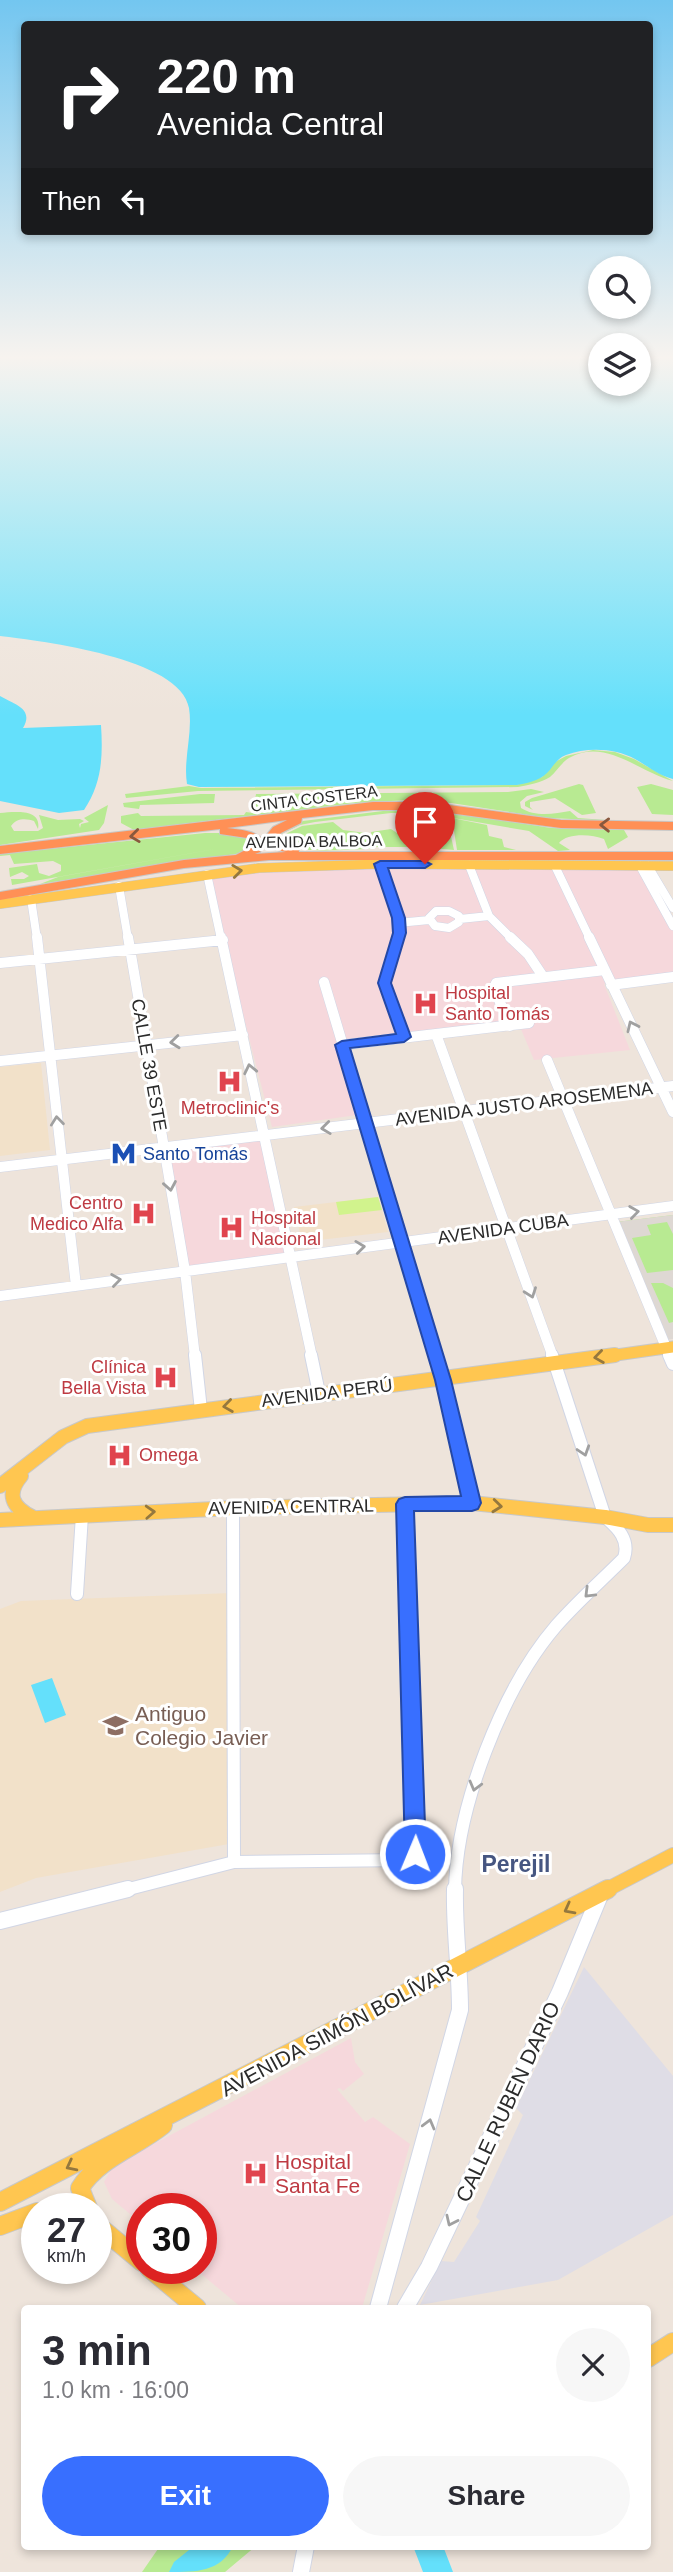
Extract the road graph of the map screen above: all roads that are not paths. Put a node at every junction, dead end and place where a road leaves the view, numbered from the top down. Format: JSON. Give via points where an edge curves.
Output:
{"nodes":[{"id":1,"x":312,"y":813,"type":"junction"},
{"id":2,"x":673,"y":825,"type":"edge"},
{"id":3,"x":181,"y":830,"type":"junction"},
{"id":4,"x":0,"y":850,"type":"edge"},
{"id":5,"x":312,"y":854,"type":"junction"},
{"id":6,"x":673,"y":856,"type":"edge"},
{"id":7,"x":230,"y":859,"type":"junction"},
{"id":8,"x":380,"y":864,"type":"junction"},
{"id":9,"x":469,"y":865,"type":"junction"},
{"id":10,"x":555,"y":866,"type":"junction"},
{"id":11,"x":644,"y":866,"type":"junction"},
{"id":12,"x":673,"y":866,"type":"edge"},
{"id":13,"x":207,"y":874,"type":"junction"},
{"id":14,"x":119,"y":886,"type":"junction"},
{"id":15,"x":0,"y":896,"type":"edge"},
{"id":16,"x":31,"y":899,"type":"junction"},
{"id":17,"x":0,"y":904,"type":"edge"},
{"id":18,"x":673,"y":908,"type":"edge"},
{"id":19,"x":489,"y":916,"type":"junction"},
{"id":20,"x":460,"y":919,"type":"junction"},
{"id":21,"x":429,"y":920,"type":"junction"},
{"id":22,"x":398,"y":923,"type":"junction"},
{"id":23,"x":673,"y":926,"type":"edge"},
{"id":24,"x":223,"y":940,"type":"junction"},
{"id":25,"x":130,"y":950,"type":"junction"},
{"id":26,"x":40,"y":960,"type":"junction"},
{"id":27,"x":0,"y":963,"type":"edge"},
{"id":28,"x":605,"y":970,"type":"junction"},
{"id":29,"x":542,"y":975,"type":"junction"},
{"id":30,"x":673,"y":977,"type":"edge"},
{"id":31,"x":324,"y":982,"type":"dead end"},
{"id":32,"x":673,"y":984,"type":"edge"},
{"id":33,"x":613,"y":988,"type":"junction"},
{"id":34,"x":529,"y":1023,"type":"dead end"},
{"id":35,"x":510,"y":1026,"type":"junction"},
{"id":36,"x":436,"y":1034,"type":"junction"},
{"id":37,"x":243,"y":1035,"type":"junction"},
{"id":38,"x":404,"y":1037,"type":"junction"},
{"id":39,"x":146,"y":1045,"type":"junction"},
{"id":40,"x":342,"y":1045,"type":"junction"},
{"id":41,"x":50,"y":1056,"type":"junction"},
{"id":42,"x":547,"y":1060,"type":"dead end"},
{"id":43,"x":0,"y":1061,"type":"edge"},
{"id":44,"x":673,"y":1086,"type":"edge"},
{"id":45,"x":661,"y":1087,"type":"junction"},
{"id":46,"x":563,"y":1099,"type":"junction"},
{"id":47,"x":466,"y":1111,"type":"junction"},
{"id":48,"x":673,"y":1112,"type":"edge"},
{"id":49,"x":366,"y":1123,"type":"junction"},
{"id":50,"x":264,"y":1136,"type":"junction"},
{"id":51,"x":163,"y":1148,"type":"junction"},
{"id":52,"x":62,"y":1160,"type":"junction"},
{"id":53,"x":0,"y":1167,"type":"edge"},
{"id":54,"x":673,"y":1206,"type":"edge"},
{"id":55,"x":611,"y":1215,"type":"junction"},
{"id":56,"x":508,"y":1229,"type":"junction"},
{"id":57,"x":402,"y":1242,"type":"junction"},
{"id":58,"x":292,"y":1255,"type":"junction"},
{"id":59,"x":185,"y":1271,"type":"junction"},
{"id":60,"x":76,"y":1286,"type":"junction"},
{"id":61,"x":0,"y":1296,"type":"edge"},
{"id":62,"x":670,"y":1348,"type":"edge"},
{"id":63,"x":555,"y":1363,"type":"junction"},
{"id":64,"x":673,"y":1364,"type":"edge"},
{"id":65,"x":443,"y":1380,"type":"junction"},
{"id":66,"x":319,"y":1393,"type":"junction"},
{"id":67,"x":201,"y":1410,"type":"junction"},
{"id":68,"x":98,"y":1424,"type":"junction"},
{"id":69,"x":0,"y":1486,"type":"edge"},
{"id":70,"x":472,"y":1503,"type":"junction"},
{"id":71,"x":405,"y":1504,"type":"junction"},
{"id":72,"x":233,"y":1508,"type":"junction"},
{"id":73,"x":82,"y":1515,"type":"junction"},
{"id":74,"x":33,"y":1517,"type":"junction"},
{"id":75,"x":605,"y":1517,"type":"junction"},
{"id":76,"x":0,"y":1520,"type":"edge"},
{"id":77,"x":673,"y":1525,"type":"edge"},
{"id":78,"x":77,"y":1594,"type":"dead end"},
{"id":79,"x":673,"y":1855,"type":"edge"},
{"id":80,"x":234,"y":1862,"type":"junction"},
{"id":81,"x":601,"y":1892,"type":"junction"},
{"id":82,"x":0,"y":1921,"type":"edge"},
{"id":83,"x":460,"y":1966,"type":"junction"},
{"id":84,"x":176,"y":2113,"type":"junction"},
{"id":85,"x":82,"y":2193,"type":"edge"},
{"id":86,"x":0,"y":2202,"type":"edge"},
{"id":87,"x":21,"y":2219,"type":"edge"},
{"id":88,"x":0,"y":2226,"type":"edge"},
{"id":89,"x":112,"y":2237,"type":"edge"},
{"id":90,"x":126,"y":2249,"type":"edge"},
{"id":91,"x":168,"y":2284,"type":"edge"},
{"id":92,"x":193,"y":2305,"type":"edge"},
{"id":93,"x":382,"y":2305,"type":"edge"},
{"id":94,"x":407,"y":2305,"type":"edge"},
{"id":95,"x":673,"y":2342,"type":"edge"},
{"id":96,"x":651,"y":2356,"type":"edge"},
{"id":97,"x":305,"y":2550,"type":"edge"},
{"id":98,"x":301,"y":2572,"type":"edge"}],
"edges":[{"from":2,"to":1,"type":"highway","name":"CINTA COSTERA","one_way":true,"via":[[561,824],[428,806]]},
{"from":1,"to":3,"type":"highway","name":"CINTA COSTERA"},
{"from":1,"to":5,"type":"highway","via":[[270,838],[277,846]]},
{"from":3,"to":4,"type":"highway","name":"CINTA COSTERA","one_way":true},
{"from":3,"to":7,"type":"highway","via":[[228,831],[259,841],[256,849]]},
{"from":5,"to":6,"type":"highway","name":"AVENIDA BALBOA"},
{"from":5,"to":7,"type":"highway","name":"AVENIDA BALBOA"},
{"from":7,"to":15,"type":"highway","name":"AVENIDA BALBOA"},
{"from":8,"to":9,"type":"main road","name":"AVENIDA BALBOA"},
{"from":13,"to":8,"type":"main road","name":"AVENIDA BALBOA","one_way":true},
{"from":8,"to":22,"type":"street"},
{"from":9,"to":10,"type":"main road","name":"AVENIDA BALBOA"},
{"from":9,"to":19,"type":"street"},
{"from":10,"to":11,"type":"main road","name":"AVENIDA BALBOA"},
{"from":10,"to":28,"type":"street"},
{"from":11,"to":12,"type":"main road","name":"AVENIDA BALBOA"},
{"from":11,"to":18,"type":"street"},
{"from":11,"to":23,"type":"street"},
{"from":13,"to":14,"type":"main road","name":"AVENIDA BALBOA"},
{"from":13,"to":24,"type":"street"},
{"from":14,"to":16,"type":"main road","name":"AVENIDA BALBOA"},
{"from":14,"to":25,"type":"street","name":"CALLE 39 ESTE"},
{"from":16,"to":17,"type":"main road","name":"AVENIDA BALBOA"},
{"from":16,"to":26,"type":"street"},
{"from":19,"to":20,"type":"street"},
{"from":19,"to":29,"type":"street","via":[[528,954]]},
{"from":20,"to":21,"type":"street","via":[[444,928]]},
{"from":20,"to":21,"type":"street","via":[[444,910],[433,913]]},
{"from":21,"to":22,"type":"street"},
{"from":22,"to":38,"type":"street","via":[[399,939],[385,983]]},
{"from":24,"to":25,"type":"street"},
{"from":24,"to":37,"type":"street"},
{"from":25,"to":26,"type":"street"},
{"from":25,"to":39,"type":"street","name":"CALLE 39 ESTE"},
{"from":26,"to":27,"type":"street"},
{"from":26,"to":41,"type":"street"},
{"from":28,"to":29,"type":"street"},
{"from":28,"to":33,"type":"street"},
{"from":29,"to":35,"type":"street","via":[[496,983]]},
{"from":30,"to":33,"type":"street"},
{"from":31,"to":40,"type":"street"},
{"from":32,"to":33,"type":"street"},
{"from":45,"to":33,"type":"street","one_way":true},
{"from":34,"to":35,"type":"street"},
{"from":35,"to":36,"type":"street"},
{"from":36,"to":38,"type":"street"},
{"from":36,"to":47,"type":"street"},
{"from":37,"to":39,"type":"street","one_way":true},
{"from":50,"to":37,"type":"street","one_way":true},
{"from":38,"to":40,"type":"street"},
{"from":39,"to":41,"type":"street"},
{"from":39,"to":51,"type":"street","name":"CALLE 39 ESTE"},
{"from":40,"to":49,"type":"street"},
{"from":41,"to":43,"type":"street"},
{"from":52,"to":41,"type":"street","one_way":true},
{"from":42,"to":46,"type":"street"},
{"from":44,"to":45,"type":"street","name":"AVENIDA JUSTO AROSEMENA"},
{"from":45,"to":46,"type":"street","name":"AVENIDA JUSTO AROSEMENA"},
{"from":45,"to":48,"type":"street"},
{"from":46,"to":47,"type":"street","name":"AVENIDA JUSTO AROSEMENA"},
{"from":46,"to":55,"type":"street"},
{"from":47,"to":49,"type":"street","name":"AVENIDA JUSTO AROSEMENA"},
{"from":47,"to":56,"type":"street"},
{"from":49,"to":50,"type":"street","name":"AVENIDA JUSTO AROSEMENA","one_way":true},
{"from":49,"to":57,"type":"street"},
{"from":50,"to":51,"type":"street","name":"AVENIDA JUSTO AROSEMENA"},
{"from":50,"to":58,"type":"street"},
{"from":51,"to":52,"type":"street","name":"AVENIDA JUSTO AROSEMENA"},
{"from":51,"to":59,"type":"street","name":"CALLE 39 ESTE","one_way":true},
{"from":52,"to":53,"type":"street","name":"AVENIDA JUSTO AROSEMENA"},
{"from":52,"to":60,"type":"street"},
{"from":55,"to":54,"type":"street","name":"AVENIDA CUBA","one_way":true},
{"from":55,"to":56,"type":"street","name":"AVENIDA CUBA"},
{"from":55,"to":62,"type":"street"},
{"from":56,"to":57,"type":"street","name":"AVENIDA CUBA"},
{"from":56,"to":63,"type":"street","one_way":true},
{"from":58,"to":57,"type":"street","name":"AVENIDA CUBA","one_way":true},
{"from":57,"to":65,"type":"street"},
{"from":58,"to":59,"type":"street","name":"AVENIDA CUBA"},
{"from":58,"to":66,"type":"street"},
{"from":60,"to":59,"type":"street","name":"AVENIDA CUBA","one_way":true},
{"from":59,"to":67,"type":"street","name":"CALLE 39 ESTE"},
{"from":60,"to":61,"type":"street","name":"AVENIDA CUBA"},
{"from":62,"to":63,"type":"main road","name":"AVENIDA PERÚ","one_way":true},
{"from":62,"to":64,"type":"street"},
{"from":63,"to":65,"type":"main road","name":"AVENIDA PERÚ"},
{"from":63,"to":75,"type":"street","one_way":true},
{"from":65,"to":66,"type":"main road","name":"AVENIDA PERÚ"},
{"from":65,"to":70,"type":"street"},
{"from":66,"to":67,"type":"main road","name":"AVENIDA PERÚ","one_way":true},
{"from":67,"to":68,"type":"main road","name":"AVENIDA PERÚ"},
{"from":68,"to":69,"type":"main road","name":"AVENIDA PERÚ","via":[[67,1434]]},
{"from":68,"to":74,"type":"main road","via":[[76,1434],[16,1481],[12,1503]]},
{"from":70,"to":71,"type":"main road","name":"AVENIDA CENTRAL"},
{"from":70,"to":75,"type":"main road","name":"AVENIDA CENTRAL","one_way":true},
{"from":71,"to":72,"type":"main road","name":"AVENIDA CENTRAL"},
{"from":71,"to":80,"type":"street","via":[[415,1854],[407,1860]]},
{"from":73,"to":72,"type":"main road","name":"AVENIDA CENTRAL","one_way":true},
{"from":72,"to":80,"type":"street"},
{"from":73,"to":74,"type":"main road","name":"AVENIDA CENTRAL"},
{"from":73,"to":78,"type":"street"},
{"from":74,"to":76,"type":"main road","name":"AVENIDA CENTRAL"},
{"from":75,"to":77,"type":"main road","name":"AVENIDA CENTRAL"},
{"from":75,"to":83,"type":"street","one_way":true,"via":[[626,1540],[624,1558],[556,1626],[522,1673],[480,1764],[455,1859],[454,1924]]},
{"from":79,"to":81,"type":"main road","name":"AVENIDA SIMÓN BOLÍVAR"},
{"from":80,"to":82,"type":"street"},
{"from":81,"to":83,"type":"main road","name":"AVENIDA SIMÓN BOLÍVAR","one_way":true},
{"from":81,"to":94,"type":"street","name":"CALLE RUBEN DARIO","one_way":true,"via":[[560,1992]]},
{"from":83,"to":84,"type":"main road","name":"AVENIDA SIMÓN BOLÍVAR"},
{"from":93,"to":83,"type":"street","one_way":true,"via":[[460,2010]]},
{"from":84,"to":85,"type":"main road","via":[[150,2137],[88,2176],[80,2188]]},
{"from":84,"to":86,"type":"main road","name":"AVENIDA SIMÓN BOLÍVAR","one_way":true},
{"from":87,"to":88,"type":"main road"},
{"from":89,"to":90,"type":"main road"},
{"from":91,"to":92,"type":"main road"},
{"from":95,"to":96,"type":"main road"},
{"from":97,"to":98,"type":"street"}]}
